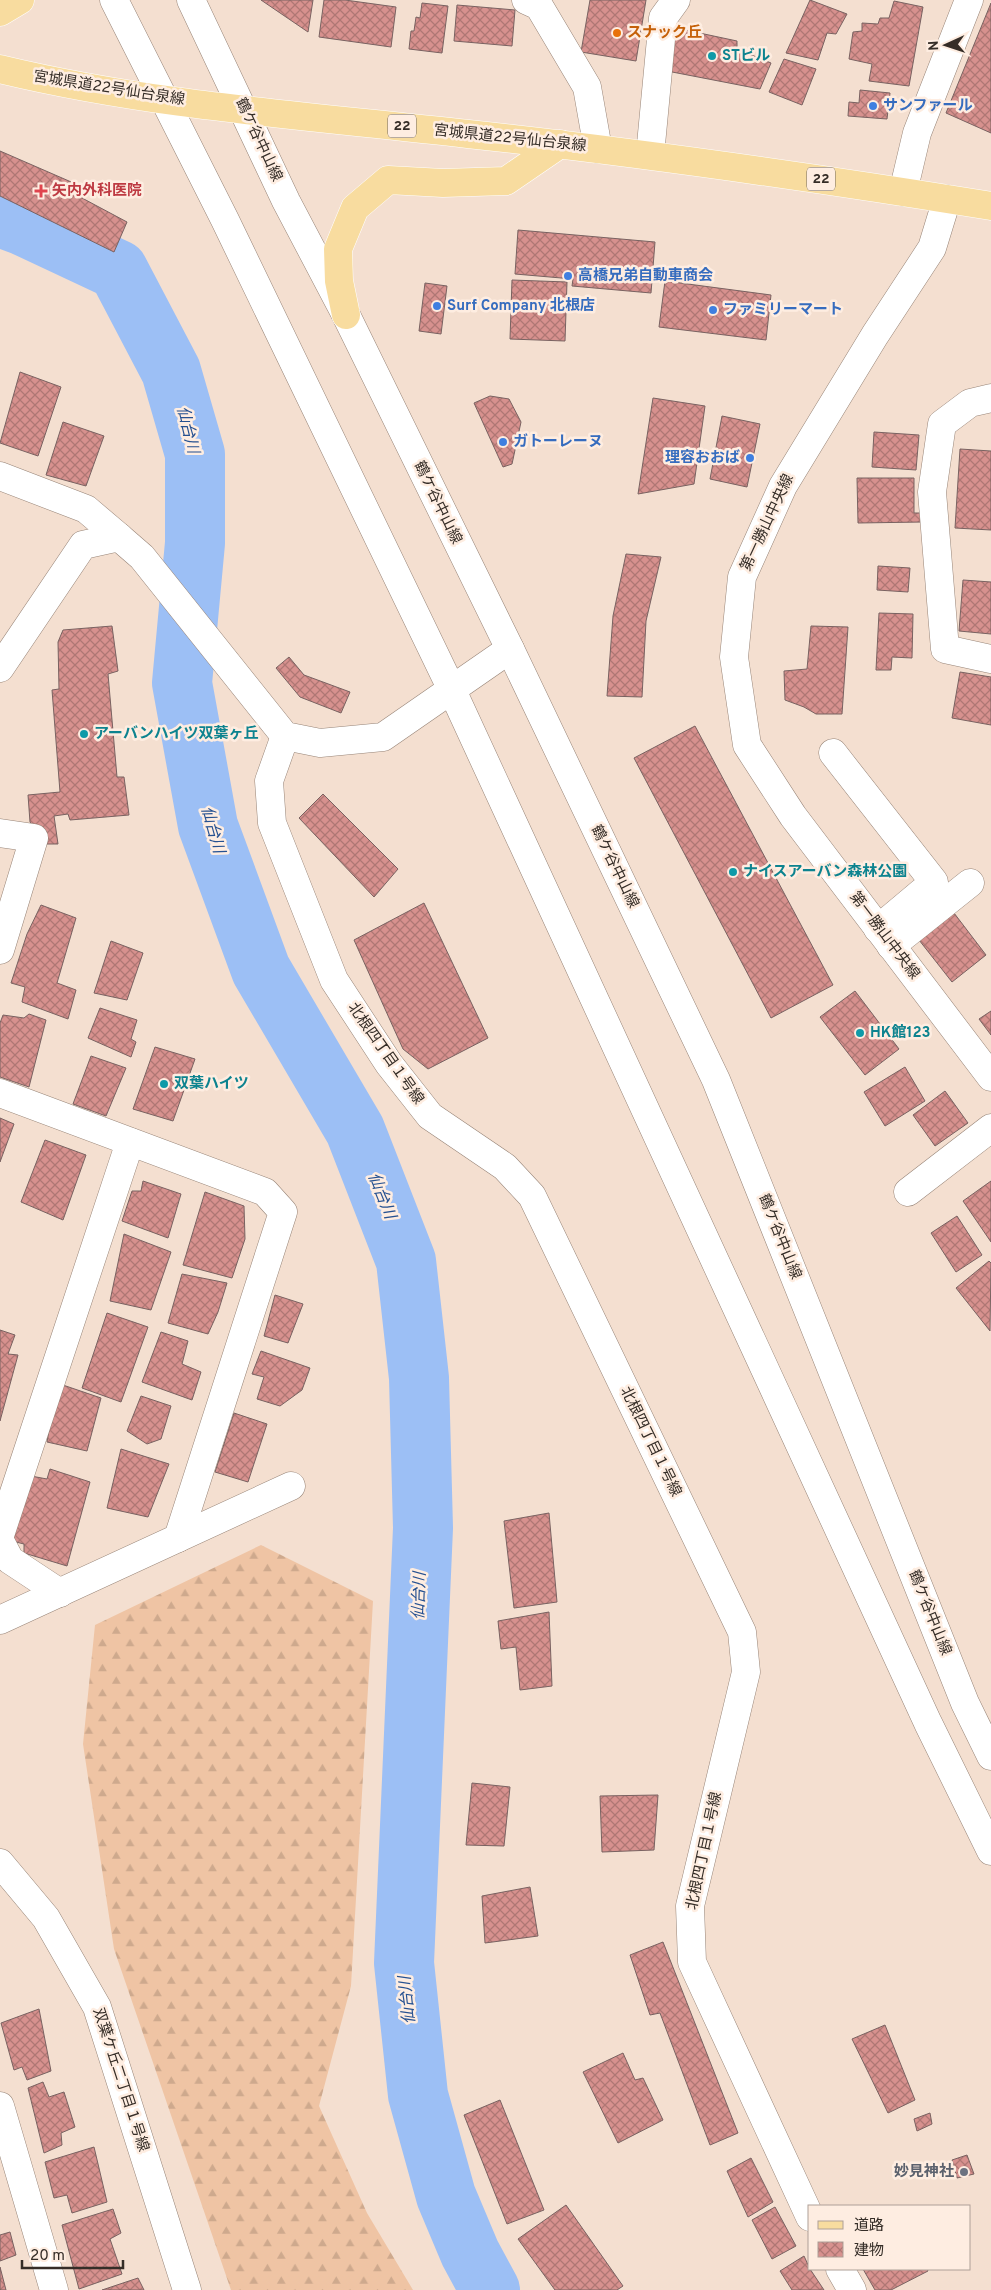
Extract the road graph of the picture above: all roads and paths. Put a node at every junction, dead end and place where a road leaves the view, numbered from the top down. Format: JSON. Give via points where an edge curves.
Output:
{"nodes":[{"id":1,"x":20,"y":0,"type":"edge"},
{"id":2,"x":114,"y":0,"type":"edge"},
{"id":3,"x":191,"y":0,"type":"edge"},
{"id":4,"x":526,"y":0,"type":"edge"},
{"id":5,"x":676,"y":0,"type":"edge"},
{"id":6,"x":969,"y":0,"type":"edge"},
{"id":7,"x":0,"y":12,"type":"edge"},
{"id":8,"x":0,"y":69,"type":"edge"},
{"id":9,"x":165,"y":98,"type":"junction"},
{"id":10,"x":244,"y":109,"type":"junction"},
{"id":11,"x":560,"y":144,"type":"junction"},
{"id":12,"x":598,"y":149,"type":"junction"},
{"id":13,"x":650,"y":155,"type":"junction"},
{"id":14,"x":903,"y":192,"type":"junction"},
{"id":15,"x":947,"y":199,"type":"junction"},
{"id":16,"x":991,"y":206,"type":"edge"},
{"id":17,"x":346,"y":315,"type":"junction"},
{"id":18,"x":991,"y":398,"type":"edge"},
{"id":19,"x":0,"y":476,"type":"edge"},
{"id":20,"x":119,"y":537,"type":"junction"},
{"id":21,"x":510,"y":650,"type":"junction"},
{"id":22,"x":991,"y":659,"type":"edge"},
{"id":23,"x":0,"y":668,"type":"edge"},
{"id":24,"x":451,"y":688,"type":"junction"},
{"id":25,"x":285,"y":736,"type":"junction"},
{"id":26,"x":832,"y":753,"type":"dead end"},
{"id":27,"x":0,"y":833,"type":"edge"},
{"id":28,"x":970,"y":883,"type":"dead end"},
{"id":29,"x":885,"y":937,"type":"junction"},
{"id":30,"x":0,"y":950,"type":"edge"},
{"id":31,"x":991,"y":1077,"type":"edge"},
{"id":32,"x":0,"y":1093,"type":"edge"},
{"id":33,"x":991,"y":1128,"type":"edge"},
{"id":34,"x":130,"y":1142,"type":"junction"},
{"id":35,"x":908,"y":1192,"type":"dead end"},
{"id":36,"x":291,"y":1486,"type":"dead end"},
{"id":37,"x":0,"y":1535,"type":"edge"},
{"id":38,"x":178,"y":1538,"type":"junction"},
{"id":39,"x":0,"y":1540,"type":"edge"},
{"id":40,"x":60,"y":1593,"type":"junction"},
{"id":41,"x":0,"y":1620,"type":"edge"},
{"id":42,"x":991,"y":1756,"type":"edge"},
{"id":43,"x":991,"y":1850,"type":"edge"},
{"id":44,"x":0,"y":1863,"type":"edge"},
{"id":45,"x":0,"y":2106,"type":"edge"},
{"id":46,"x":808,"y":2213,"type":"edge"},
{"id":47,"x":841,"y":2270,"type":"edge"},
{"id":48,"x":54,"y":2290,"type":"edge"},
{"id":49,"x":187,"y":2290,"type":"edge"},
{"id":50,"x":852,"y":2290,"type":"edge"}],
"edges":[{"from":1,"to":7,"type":"main road"},
{"from":2,"to":9,"type":"street"},
{"from":3,"to":10,"type":"street","name":"鶴ケ谷中山線"},
{"from":4,"to":12,"type":"street","via":[[539,6],[587,87]]},
{"from":5,"to":13,"type":"street","via":[[663,18]]},
{"from":6,"to":14,"type":"street","via":[[923,115]]},
{"from":8,"to":9,"type":"main road","name":"宮城県道22号仙台泉線","number":"22","via":[[56,82]]},
{"from":9,"to":10,"type":"main road","name":"宮城県道22号仙台泉線","number":"22"},
{"from":9,"to":24,"type":"street"},
{"from":10,"to":11,"type":"main road","name":"宮城県道22号仙台泉線","number":"22"},
{"from":10,"to":17,"type":"street","name":"鶴ケ谷中山線","via":[[286,201]]},
{"from":11,"to":12,"type":"main road","name":"宮城県道22号仙台泉線","number":"22"},
{"from":11,"to":17,"type":"main road","via":[[506,180],[443,183],[388,180],[355,208],[338,249],[339,281]]},
{"from":12,"to":13,"type":"main road","name":"宮城県道22号仙台泉線","number":"22"},
{"from":13,"to":14,"type":"main road","name":"宮城県道22号仙台泉線","number":"22"},
{"from":14,"to":15,"type":"main road","name":"宮城県道22号仙台泉線","number":"22"},
{"from":15,"to":16,"type":"main road","name":"宮城県道22号仙台泉線","number":"22"},
{"from":15,"to":29,"type":"street","name":"第一勝山中央線","via":[[932,248],[783,486],[742,577],[734,657],[747,745],[793,816]]},
{"from":17,"to":21,"type":"street","name":"鶴ケ谷中山線"},
{"from":18,"to":22,"type":"street","via":[[970,403],[942,424],[932,492],[945,649]]},
{"from":19,"to":20,"type":"street","via":[[86,509]]},
{"from":20,"to":23,"type":"street","via":[[83,545]]},
{"from":20,"to":25,"type":"street","via":[[142,557]]},
{"from":21,"to":24,"type":"street"},
{"from":21,"to":42,"type":"street","name":"鶴ケ谷中山線","via":[[716,1080],[965,1703]]},
{"from":24,"to":25,"type":"street","via":[[383,737],[320,743]]},
{"from":24,"to":43,"type":"street","via":[[916,1696]]},
{"from":25,"to":46,"type":"street","name":"北根四丁目１号線","via":[[270,781],[272,823],[334,980],[389,1064],[430,1116],[505,1167],[532,1196],[742,1632],[746,1672],[690,1906],[692,1962]]},
{"from":26,"to":29,"type":"street","via":[[934,882]]},
{"from":27,"to":30,"type":"street","via":[[34,838]]},
{"from":28,"to":29,"type":"street"},
{"from":29,"to":31,"type":"street","name":"第一勝山中央線"},
{"from":32,"to":34,"type":"street"},
{"from":33,"to":35,"type":"street"},
{"from":34,"to":37,"type":"street"},
{"from":34,"to":38,"type":"street","via":[[265,1192],[282,1212]]},
{"from":36,"to":38,"type":"street"},
{"from":38,"to":40,"type":"street"},
{"from":39,"to":40,"type":"street","via":[[10,1560]]},
{"from":40,"to":41,"type":"street"},
{"from":44,"to":49,"type":"street","name":"双葉ケ丘二丁目１号線","via":[[46,1918],[98,2007]]},
{"from":45,"to":48,"type":"street"},
{"from":47,"to":50,"type":"street"}]}
